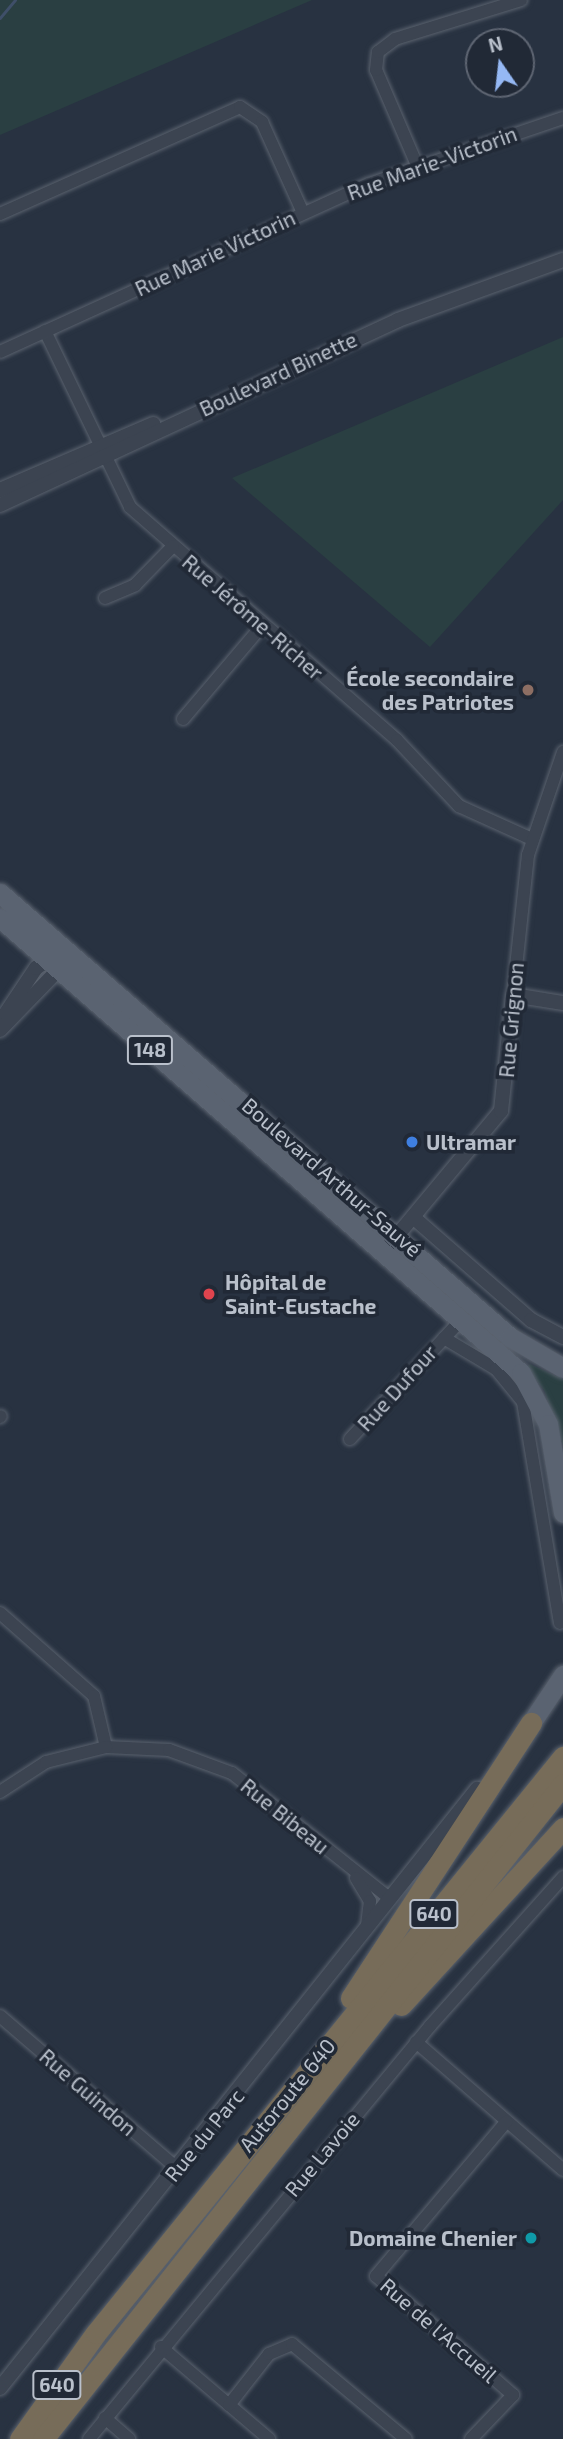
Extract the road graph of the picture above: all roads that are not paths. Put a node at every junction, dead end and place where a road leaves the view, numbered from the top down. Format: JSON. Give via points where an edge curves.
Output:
{"nodes":[{"id":1,"x":521,"y":0,"type":"edge"},
{"id":2,"x":563,"y":118,"type":"edge"},
{"id":3,"x":417,"y":165,"type":"junction"},
{"id":4,"x":303,"y":213,"type":"junction"},
{"id":5,"x":0,"y":214,"type":"edge"},
{"id":6,"x":563,"y":253,"type":"edge"},
{"id":7,"x":563,"y":260,"type":"edge"},
{"id":8,"x":45,"y":331,"type":"junction"},
{"id":9,"x":0,"y":352,"type":"edge"},
{"id":10,"x":100,"y":452,"type":"junction"},
{"id":11,"x":0,"y":490,"type":"edge"},
{"id":12,"x":0,"y":505,"type":"edge"},
{"id":13,"x":173,"y":546,"type":"junction"},
{"id":14,"x":106,"y":598,"type":"dead end"},
{"id":15,"x":262,"y":626,"type":"junction"},
{"id":16,"x":183,"y":719,"type":"dead end"},
{"id":17,"x":563,"y":752,"type":"edge"},
{"id":18,"x":532,"y":839,"type":"junction"},
{"id":19,"x":0,"y":893,"type":"edge"},
{"id":20,"x":0,"y":918,"type":"edge"},
{"id":21,"x":69,"y":950,"type":"junction"},
{"id":22,"x":53,"y":965,"type":"junction"},
{"id":23,"x":513,"y":995,"type":"junction"},
{"id":24,"x":563,"y":1003,"type":"edge"},
{"id":25,"x":0,"y":1022,"type":"edge"},
{"id":26,"x":0,"y":1030,"type":"edge"},
{"id":27,"x":413,"y":1217,"type":"junction"},
{"id":28,"x":396,"y":1237,"type":"junction"},
{"id":29,"x":383,"y":1252,"type":"junction"},
{"id":30,"x":461,"y":1320,"type":"junction"},
{"id":31,"x":563,"y":1337,"type":"edge"},
{"id":32,"x":444,"y":1338,"type":"junction"},
{"id":33,"x":563,"y":1368,"type":"edge"},
{"id":34,"x":350,"y":1439,"type":"dead end"},
{"id":35,"x":563,"y":1513,"type":"edge"},
{"id":36,"x":0,"y":1614,"type":"edge"},
{"id":37,"x":560,"y":1623,"type":"dead end"},
{"id":38,"x":563,"y":1675,"type":"edge"},
{"id":39,"x":531,"y":1723,"type":"junction"},
{"id":40,"x":106,"y":1747,"type":"junction"},
{"id":41,"x":563,"y":1756,"type":"edge"},
{"id":42,"x":563,"y":1784,"type":"edge"},
{"id":43,"x":0,"y":1792,"type":"edge"},
{"id":44,"x":563,"y":1828,"type":"edge"},
{"id":45,"x":349,"y":1869,"type":"junction"},
{"id":46,"x":563,"y":1877,"type":"edge"},
{"id":47,"x":387,"y":1897,"type":"junction"},
{"id":48,"x":364,"y":1935,"type":"junction"},
{"id":49,"x":0,"y":2015,"type":"edge"},
{"id":50,"x":416,"y":2042,"type":"junction"},
{"id":51,"x":314,"y":2077,"type":"junction"},
{"id":52,"x":506,"y":2122,"type":"junction"},
{"id":53,"x":177,"y":2168,"type":"junction"},
{"id":54,"x":563,"y":2170,"type":"edge"},
{"id":55,"x":161,"y":2347,"type":"junction"},
{"id":56,"x":0,"y":2388,"type":"edge"},
{"id":57,"x":229,"y":2405,"type":"junction"},
{"id":58,"x":105,"y":2418,"type":"junction"},
{"id":59,"x":20,"y":2439,"type":"edge"},
{"id":60,"x":43,"y":2439,"type":"edge"},
{"id":61,"x":89,"y":2439,"type":"edge"},
{"id":62,"x":129,"y":2439,"type":"edge"},
{"id":63,"x":269,"y":2439,"type":"edge"},
{"id":64,"x":406,"y":2439,"type":"edge"},
{"id":65,"x":471,"y":2439,"type":"edge"}],
"edges":[{"from":1,"to":3,"type":"street","via":[[403,37],[378,52],[377,74]]},
{"from":2,"to":3,"type":"street","name":"Rue Marie-Victorin"},
{"from":3,"to":4,"type":"street","name":"Rue Marie-Victorin"},
{"from":4,"to":5,"type":"street","name":"Rue Marie Victorin","via":[[262,122],[240,107]]},
{"from":4,"to":8,"type":"street","name":"Rue Marie Victorin"},
{"from":6,"to":10,"type":"street","name":"Boulevard Binette","via":[[424,301]]},
{"from":7,"to":10,"type":"street","name":"Boulevard Binette","via":[[390,323]]},
{"from":8,"to":9,"type":"street","name":"Rue Marie Victorin"},
{"from":8,"to":10,"type":"street","name":"Rue Jérôme-Richer"},
{"from":10,"to":11,"type":"street","name":"Boulevard Binette"},
{"from":10,"to":12,"type":"street","name":"Boulevard Binette"},
{"from":10,"to":13,"type":"street","name":"Rue Jérôme-Richer","via":[[130,507]]},
{"from":13,"to":14,"type":"street","via":[[135,585]]},
{"from":13,"to":15,"type":"street","name":"Rue Jérôme-Richer"},
{"from":15,"to":16,"type":"street"},
{"from":15,"to":18,"type":"street","name":"Rue Jérôme-Richer","via":[[397,740],[459,806]]},
{"from":17,"to":18,"type":"street","name":"Rue Grignon"},
{"from":18,"to":23,"type":"street","name":"Rue Grignon"},
{"from":19,"to":21,"type":"main road","name":"Boulevard Arthur-Sauvé","number":"148"},
{"from":20,"to":22,"type":"main road","name":"Boulevard Arthur-Sauvé","number":"148"},
{"from":21,"to":22,"type":"street"},
{"from":21,"to":28,"type":"main road","name":"Boulevard Arthur-Sauvé","number":"148"},
{"from":22,"to":25,"type":"street"},
{"from":22,"to":26,"type":"street"},
{"from":22,"to":29,"type":"main road","name":"Boulevard Arthur-Sauvé","number":"148"},
{"from":23,"to":24,"type":"street"},
{"from":23,"to":27,"type":"street","name":"Rue Grignon","via":[[500,1111]]},
{"from":27,"to":28,"type":"street","name":"Rue Grignon"},
{"from":27,"to":31,"type":"street","via":[[531,1320]]},
{"from":28,"to":29,"type":"street","name":"Rue Grignon"},
{"from":28,"to":33,"type":"main road","name":"Boulevard Arthur-Sauvé","number":"148","via":[[510,1337]]},
{"from":29,"to":30,"type":"main road","name":"Boulevard Arthur-Sauvé","number":"148"},
{"from":30,"to":32,"type":"street","name":"Rue Dufour"},
{"from":30,"to":35,"type":"main road","name":"Boulevard Arthur-Sauvé","number":"148","via":[[521,1373],[537,1397]]},
{"from":32,"to":34,"type":"street","name":"Rue Dufour"},
{"from":32,"to":37,"type":"street","name":"Rue Dufour","via":[[496,1369],[523,1402]]},
{"from":36,"to":40,"type":"street","via":[[94,1696]]},
{"from":38,"to":39,"type":"main road"},
{"from":39,"to":47,"type":"street","name":"Rue du Parc"},
{"from":39,"to":51,"type":"highway"},
{"from":40,"to":43,"type":"street","name":"Rue Bibeau","via":[[46,1762]]},
{"from":40,"to":45,"type":"street","name":"Rue Bibeau","via":[[170,1750],[225,1770]]},
{"from":41,"to":51,"type":"highway","name":"Autoroute 640","number":"640"},
{"from":42,"to":51,"type":"highway","name":"Autoroute 640","number":"640"},
{"from":44,"to":51,"type":"highway"},
{"from":45,"to":47,"type":"street","name":"Rue Bibeau"},
{"from":45,"to":48,"type":"street","name":"Rue Bibeau","via":[[370,1902]]},
{"from":46,"to":50,"type":"street","name":"Rue Lavoie"},
{"from":47,"to":48,"type":"street","name":"Rue du Parc"},
{"from":48,"to":53,"type":"street","name":"Rue du Parc"},
{"from":49,"to":53,"type":"street","name":"Rue Guindon"},
{"from":50,"to":52,"type":"street"},
{"from":50,"to":55,"type":"street","name":"Rue Lavoie"},
{"from":51,"to":59,"type":"highway","name":"Autoroute 640","number":"640","via":[[88,2343]]},
{"from":51,"to":60,"type":"highway","name":"Autoroute 640","number":"640"},
{"from":52,"to":54,"type":"street"},
{"from":52,"to":65,"type":"street","name":"Rue de l'Accueil","via":[[376,2276],[513,2395]]},
{"from":53,"to":56,"type":"street","name":"Rue du Parc"},
{"from":55,"to":57,"type":"street"},
{"from":55,"to":58,"type":"street","name":"Rue Lavoie"},
{"from":57,"to":63,"type":"street"},
{"from":57,"to":64,"type":"street","via":[[269,2354],[292,2344]]},
{"from":58,"to":61,"type":"street","name":"Rue Lavoie"},
{"from":58,"to":62,"type":"street"}]}
